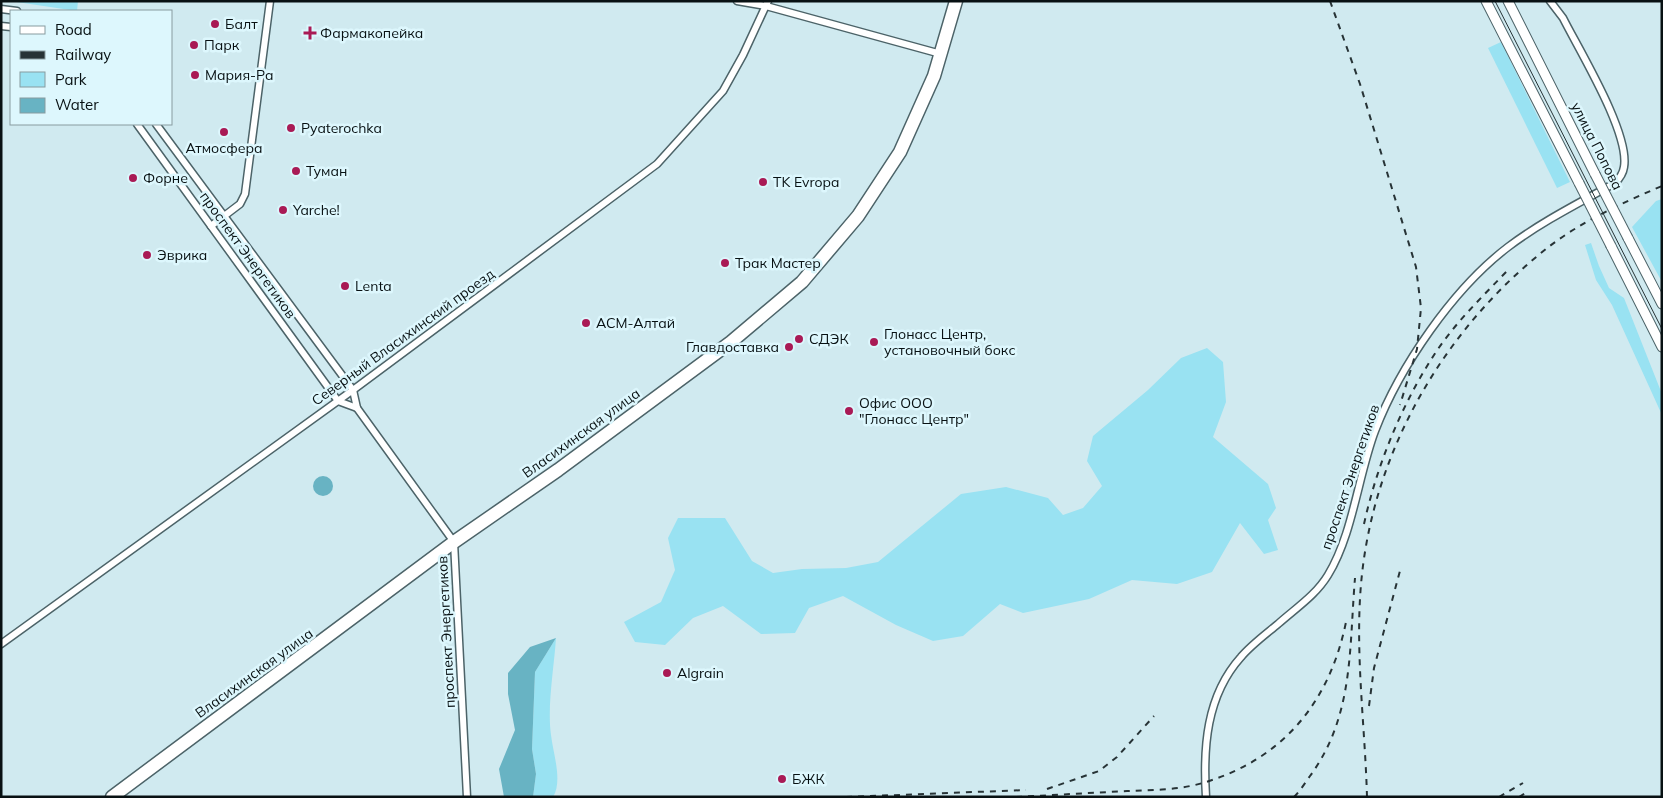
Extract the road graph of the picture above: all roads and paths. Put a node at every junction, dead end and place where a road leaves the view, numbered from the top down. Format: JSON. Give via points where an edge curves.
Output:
{"nodes":[{"id":1,"x":270,"y":1,"type":"edge"},
{"id":2,"x":737,"y":1,"type":"edge"},
{"id":3,"x":956,"y":1,"type":"edge"},
{"id":4,"x":1486,"y":1,"type":"edge"},
{"id":5,"x":1508,"y":1,"type":"edge"},
{"id":6,"x":1550,"y":1,"type":"edge"},
{"id":7,"x":767,"y":4,"type":"edge"},
{"id":8,"x":942,"y":54,"type":"junction"},
{"id":9,"x":138,"y":125,"type":"edge"},
{"id":10,"x":157,"y":125,"type":"edge"},
{"id":11,"x":224,"y":216,"type":"junction"},
{"id":12,"x":211,"y":226,"type":"junction"},
{"id":13,"x":1662,"y":304,"type":"edge"},
{"id":14,"x":1662,"y":347,"type":"edge"},
{"id":15,"x":353,"y":390,"type":"junction"},
{"id":16,"x":338,"y":401,"type":"junction"},
{"id":17,"x":356,"y":408,"type":"junction"},
{"id":18,"x":454,"y":542,"type":"junction"},
{"id":19,"x":1,"y":644,"type":"edge"},
{"id":20,"x":112,"y":797,"type":"edge"},
{"id":21,"x":467,"y":797,"type":"edge"},
{"id":22,"x":1206,"y":797,"type":"edge"}],
"edges":[{"from":1,"to":11,"type":"street","via":[[245,194],[240,204]]},
{"from":2,"to":7,"type":"street"},
{"from":3,"to":8,"type":"highway","name":"Власихинская улица"},
{"from":4,"to":14,"type":"main road","bridge":true},
{"from":5,"to":13,"type":"main road","name":"улица Попова","bridge":true},
{"from":6,"to":22,"type":"street","name":"проспект Энергетиков","via":[[1563,18],[1621,136],[1625,166],[1622,176],[1540,225],[1482,269],[1417,350],[1390,397],[1376,430],[1344,538],[1328,574],[1301,606],[1240,658],[1213,705],[1204,761]]},
{"from":7,"to":8,"type":"street"},
{"from":7,"to":15,"type":"street","name":"Северный Власихинский проезд","via":[[723,91],[657,164]]},
{"from":8,"to":18,"type":"highway","name":"Власихинская улица","via":[[924,102],[882,182],[802,282],[731,342],[558,470]]},
{"from":9,"to":12,"type":"street","name":"проспект Энергетиков"},
{"from":10,"to":11,"type":"street","name":"проспект Энергетиков"},
{"from":11,"to":12,"type":"street"},
{"from":11,"to":15,"type":"street","name":"проспект Энергетиков"},
{"from":12,"to":16,"type":"street","name":"проспект Энергетиков"},
{"from":15,"to":16,"type":"street","name":"Северный Власихинский проезд"},
{"from":15,"to":17,"type":"street"},
{"from":16,"to":17,"type":"street"},
{"from":16,"to":19,"type":"street","name":"Северный Власихинский проезд"},
{"from":17,"to":18,"type":"street","name":"проспект Энергетиков"},
{"from":18,"to":20,"type":"highway","name":"Власихинская улица"},
{"from":18,"to":21,"type":"street","name":"проспект Энергетиков"}]}
